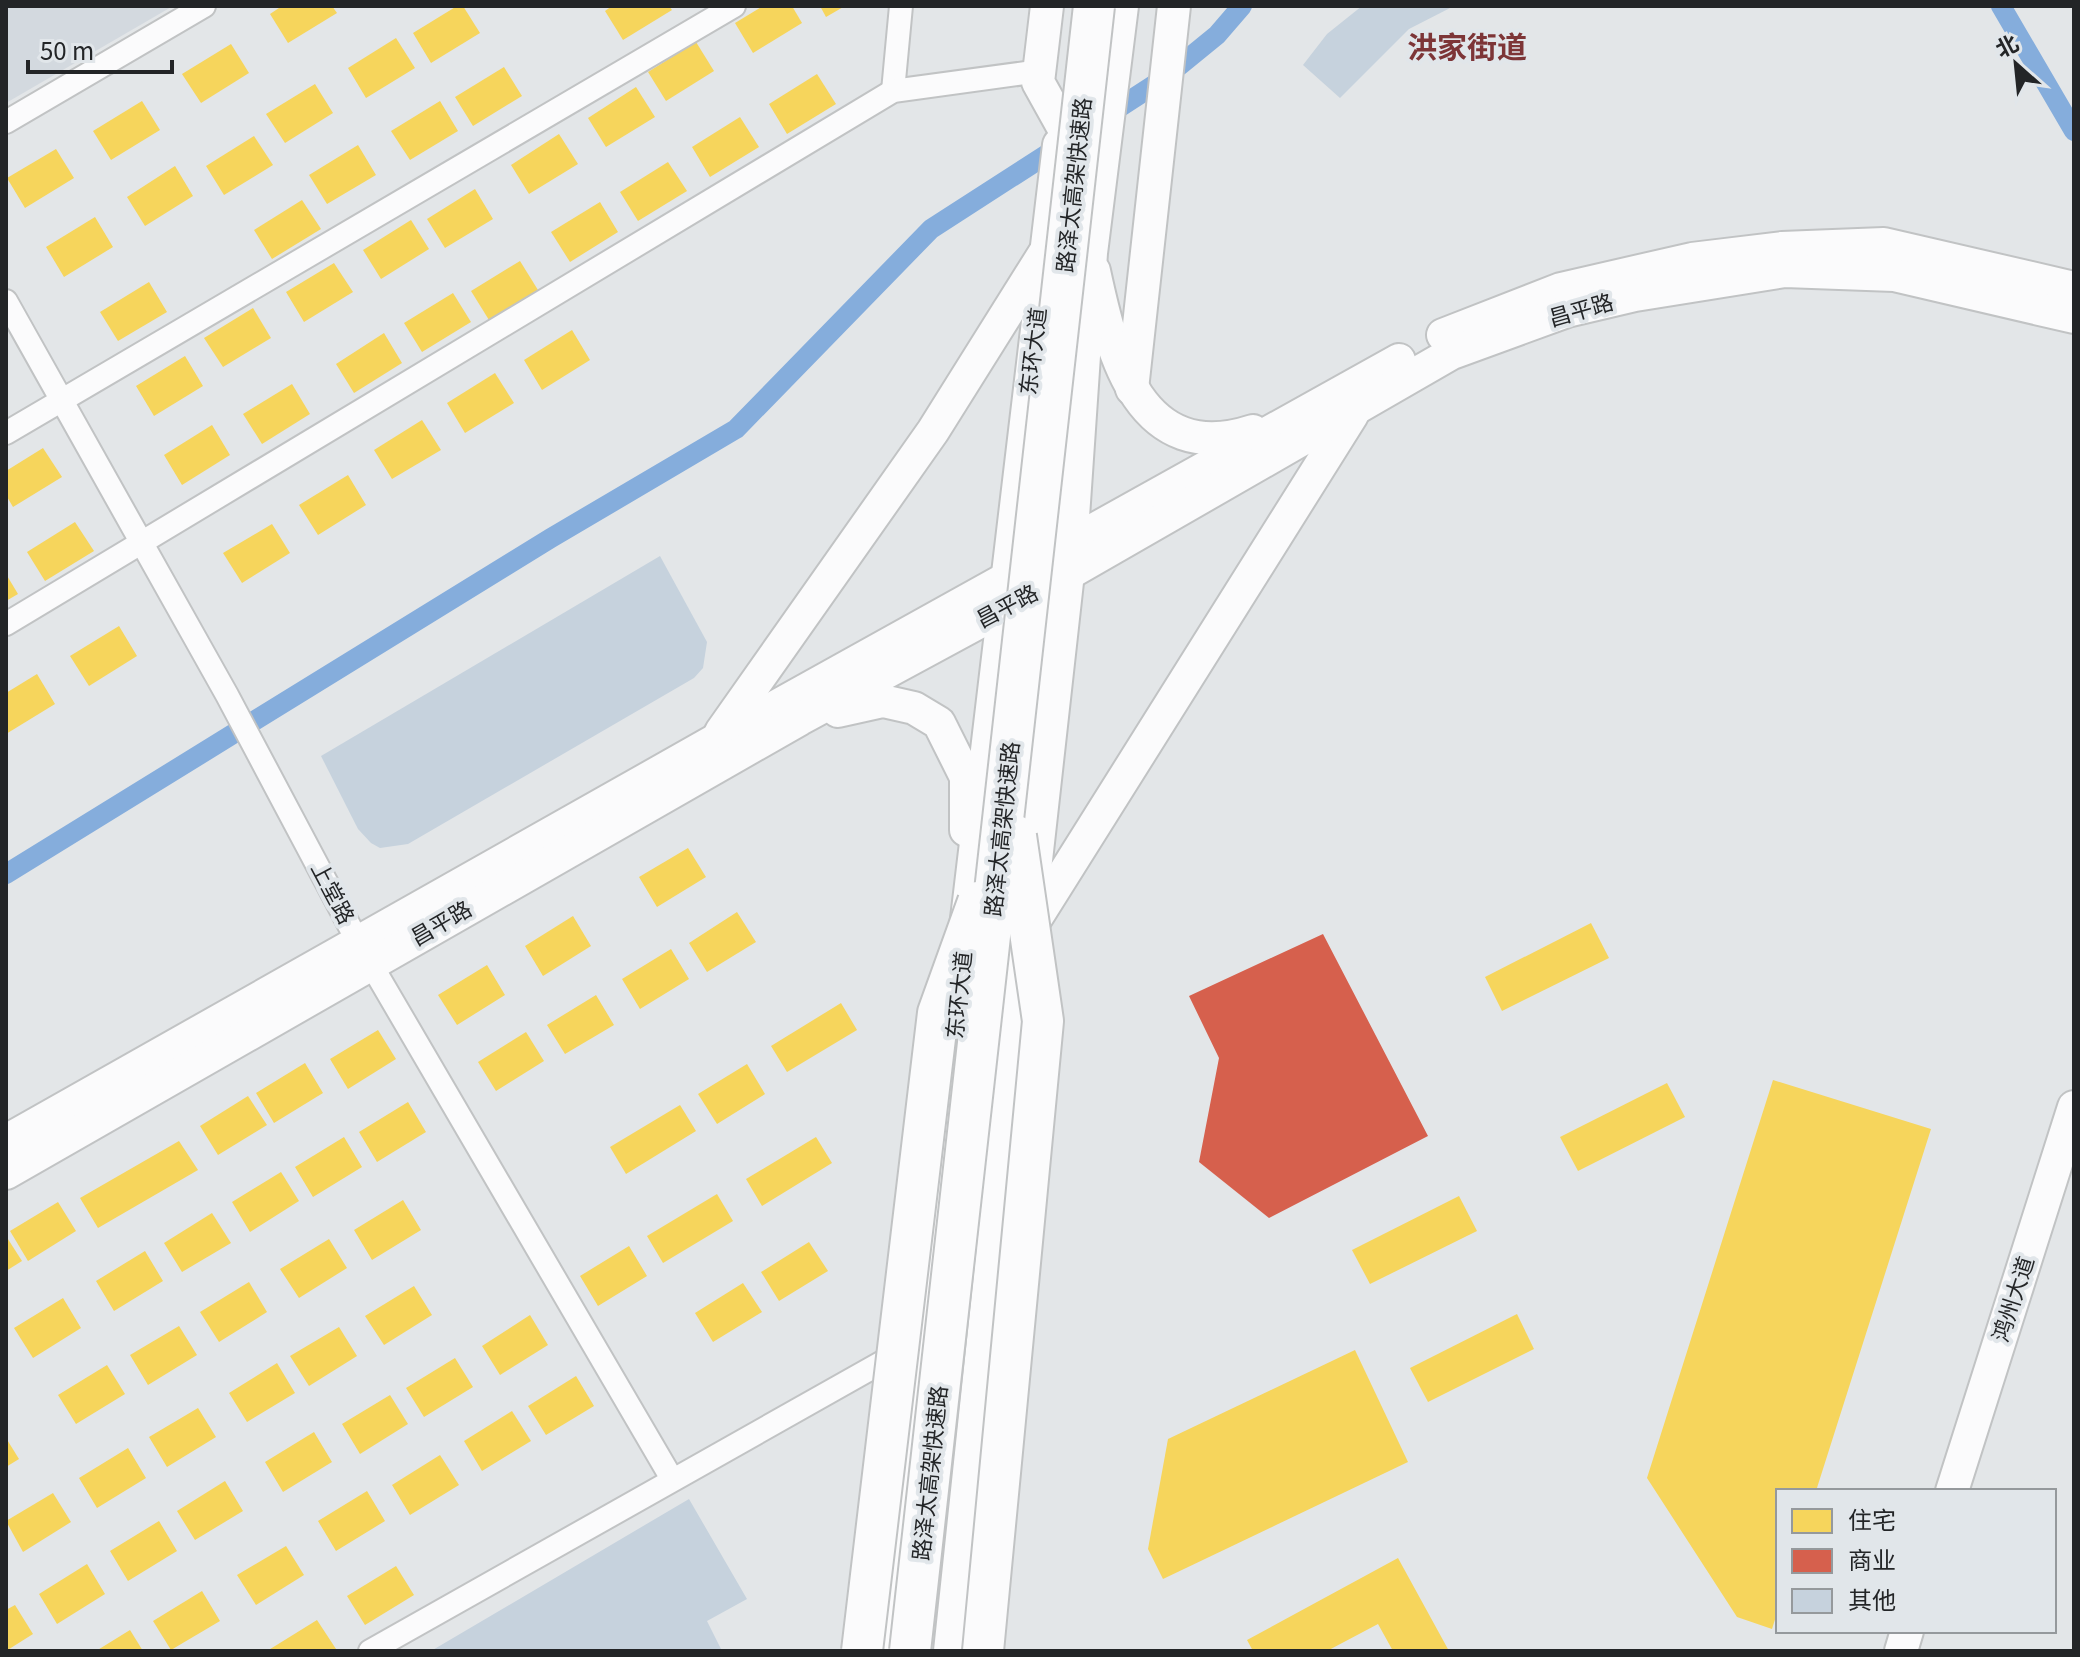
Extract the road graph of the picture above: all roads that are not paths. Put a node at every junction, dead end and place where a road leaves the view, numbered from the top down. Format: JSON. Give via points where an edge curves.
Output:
{"nodes":[{"id":1,"x":204,"y":6,"type":"edge"},
{"id":2,"x":734,"y":6,"type":"edge"},
{"id":3,"x":901,"y":6,"type":"edge"},
{"id":4,"x":1047,"y":6,"type":"edge"},
{"id":5,"x":1174,"y":6,"type":"edge"},
{"id":6,"x":1100,"y":11,"type":"edge"},
{"id":7,"x":1040,"y":71,"type":"junction"},
{"id":8,"x":893,"y":91,"type":"junction"},
{"id":9,"x":6,"y":122,"type":"edge"},
{"id":10,"x":1063,"y":127,"type":"junction"},
{"id":11,"x":1090,"y":253,"type":"junction"},
{"id":12,"x":1044,"y":254,"type":"junction"},
{"id":13,"x":2074,"y":288,"type":"edge"},
{"id":14,"x":6,"y":301,"type":"edge"},
{"id":15,"x":2074,"y":317,"type":"edge"},
{"id":16,"x":1132,"y":389,"type":"junction"},
{"id":17,"x":62,"y":400,"type":"junction"},
{"id":18,"x":1345,"y":404,"type":"junction"},
{"id":19,"x":6,"y":433,"type":"edge"},
{"id":20,"x":142,"y":543,"type":"junction"},
{"id":21,"x":1068,"y":560,"type":"junction"},
{"id":22,"x":1005,"y":593,"type":"junction"},
{"id":23,"x":6,"y":624,"type":"edge"},
{"id":24,"x":800,"y":719,"type":"junction"},
{"id":25,"x":716,"y":740,"type":"junction"},
{"id":26,"x":1009,"y":835,"type":"junction"},
{"id":27,"x":966,"y":931,"type":"junction"},
{"id":28,"x":1028,"y":931,"type":"junction"},
{"id":29,"x":364,"y":952,"type":"junction"},
{"id":30,"x":2074,"y":1107,"type":"edge"},
{"id":31,"x":6,"y":1141,"type":"edge"},
{"id":32,"x":6,"y":1173,"type":"edge"},
{"id":33,"x":922,"y":1340,"type":"junction"},
{"id":34,"x":672,"y":1479,"type":"junction"},
{"id":35,"x":1953,"y":1489,"type":"edge"},
{"id":36,"x":370,"y":1651,"type":"edge"},
{"id":37,"x":862,"y":1651,"type":"edge"},
{"id":38,"x":886,"y":1651,"type":"edge"},
{"id":39,"x":910,"y":1651,"type":"edge"},
{"id":40,"x":928,"y":1651,"type":"edge"},
{"id":41,"x":951,"y":1651,"type":"edge"},
{"id":42,"x":983,"y":1651,"type":"edge"}],
"edges":[{"from":1,"to":9,"type":"street"},
{"from":2,"to":17,"type":"street"},
{"from":3,"to":8,"type":"street"},
{"from":4,"to":7,"type":"main road"},
{"from":5,"to":16,"type":"main road"},
{"from":6,"to":10,"type":"main road","name":"东环大道"},
{"from":6,"to":11,"type":"main road"},
{"from":6,"to":26,"type":"highway","name":"路泽太高架快速路","bridge":true},
{"from":7,"to":8,"type":"street"},
{"from":7,"to":10,"type":"main road","via":[[1038,82]]},
{"from":8,"to":20,"type":"street"},
{"from":10,"to":12,"type":"main road","name":"东环大道"},
{"from":11,"to":16,"type":"main road","via":[[1108,336]]},
{"from":11,"to":21,"type":"main road"},
{"from":12,"to":22,"type":"main road","name":"东环大道"},
{"from":12,"to":25,"type":"main road","via":[[933,431]]},
{"from":13,"to":18,"type":"main road","name":"昌平路","via":[[1884,244],[1692,259],[1561,289],[1500,310],[1443,335]]},
{"from":14,"to":17,"type":"street","name":"上堂路"},
{"from":15,"to":18,"type":"main road","name":"昌平路","via":[[1894,275],[1785,271],[1567,311],[1452,353]]},
{"from":16,"to":18,"type":"main road","via":[[1167,425],[1207,440],[1250,433]]},
{"from":17,"to":19,"type":"street"},
{"from":17,"to":20,"type":"street","name":"上堂路"},
{"from":18,"to":21,"type":"main road","name":"昌平路"},
{"from":18,"to":28,"type":"main road"},
{"from":20,"to":23,"type":"street"},
{"from":20,"to":29,"type":"street","name":"上堂路"},
{"from":21,"to":22,"type":"main road","name":"昌平路"},
{"from":21,"to":28,"type":"main road"},
{"from":22,"to":24,"type":"main road","name":"昌平路"},
{"from":22,"to":25,"type":"main road","name":"昌平路"},
{"from":22,"to":27,"type":"main road","name":"东环大道"},
{"from":24,"to":27,"type":"main road","via":[[883,701],[914,708],[939,723],[966,777]]},
{"from":24,"to":29,"type":"main road","name":"昌平路"},
{"from":25,"to":29,"type":"main road","name":"昌平路"},
{"from":26,"to":37,"type":"highway","bridge":true,"via":[[938,1013]]},
{"from":26,"to":39,"type":"highway","name":"路泽太高架快速路","bridge":true},
{"from":26,"to":40,"type":"highway","name":"路泽太高架快速路","bridge":true},
{"from":26,"to":42,"type":"highway","bridge":true,"via":[[1043,1021]]},
{"from":27,"to":33,"type":"main road","name":"东环大道"},
{"from":28,"to":41,"type":"main road"},
{"from":29,"to":31,"type":"main road","name":"昌平路"},
{"from":29,"to":32,"type":"main road","name":"昌平路"},
{"from":29,"to":34,"type":"street","name":"上堂路"},
{"from":30,"to":35,"type":"main road","name":"鸿州大道"},
{"from":33,"to":34,"type":"street"},
{"from":33,"to":38,"type":"main road","name":"东环大道"},
{"from":34,"to":36,"type":"street"}]}
